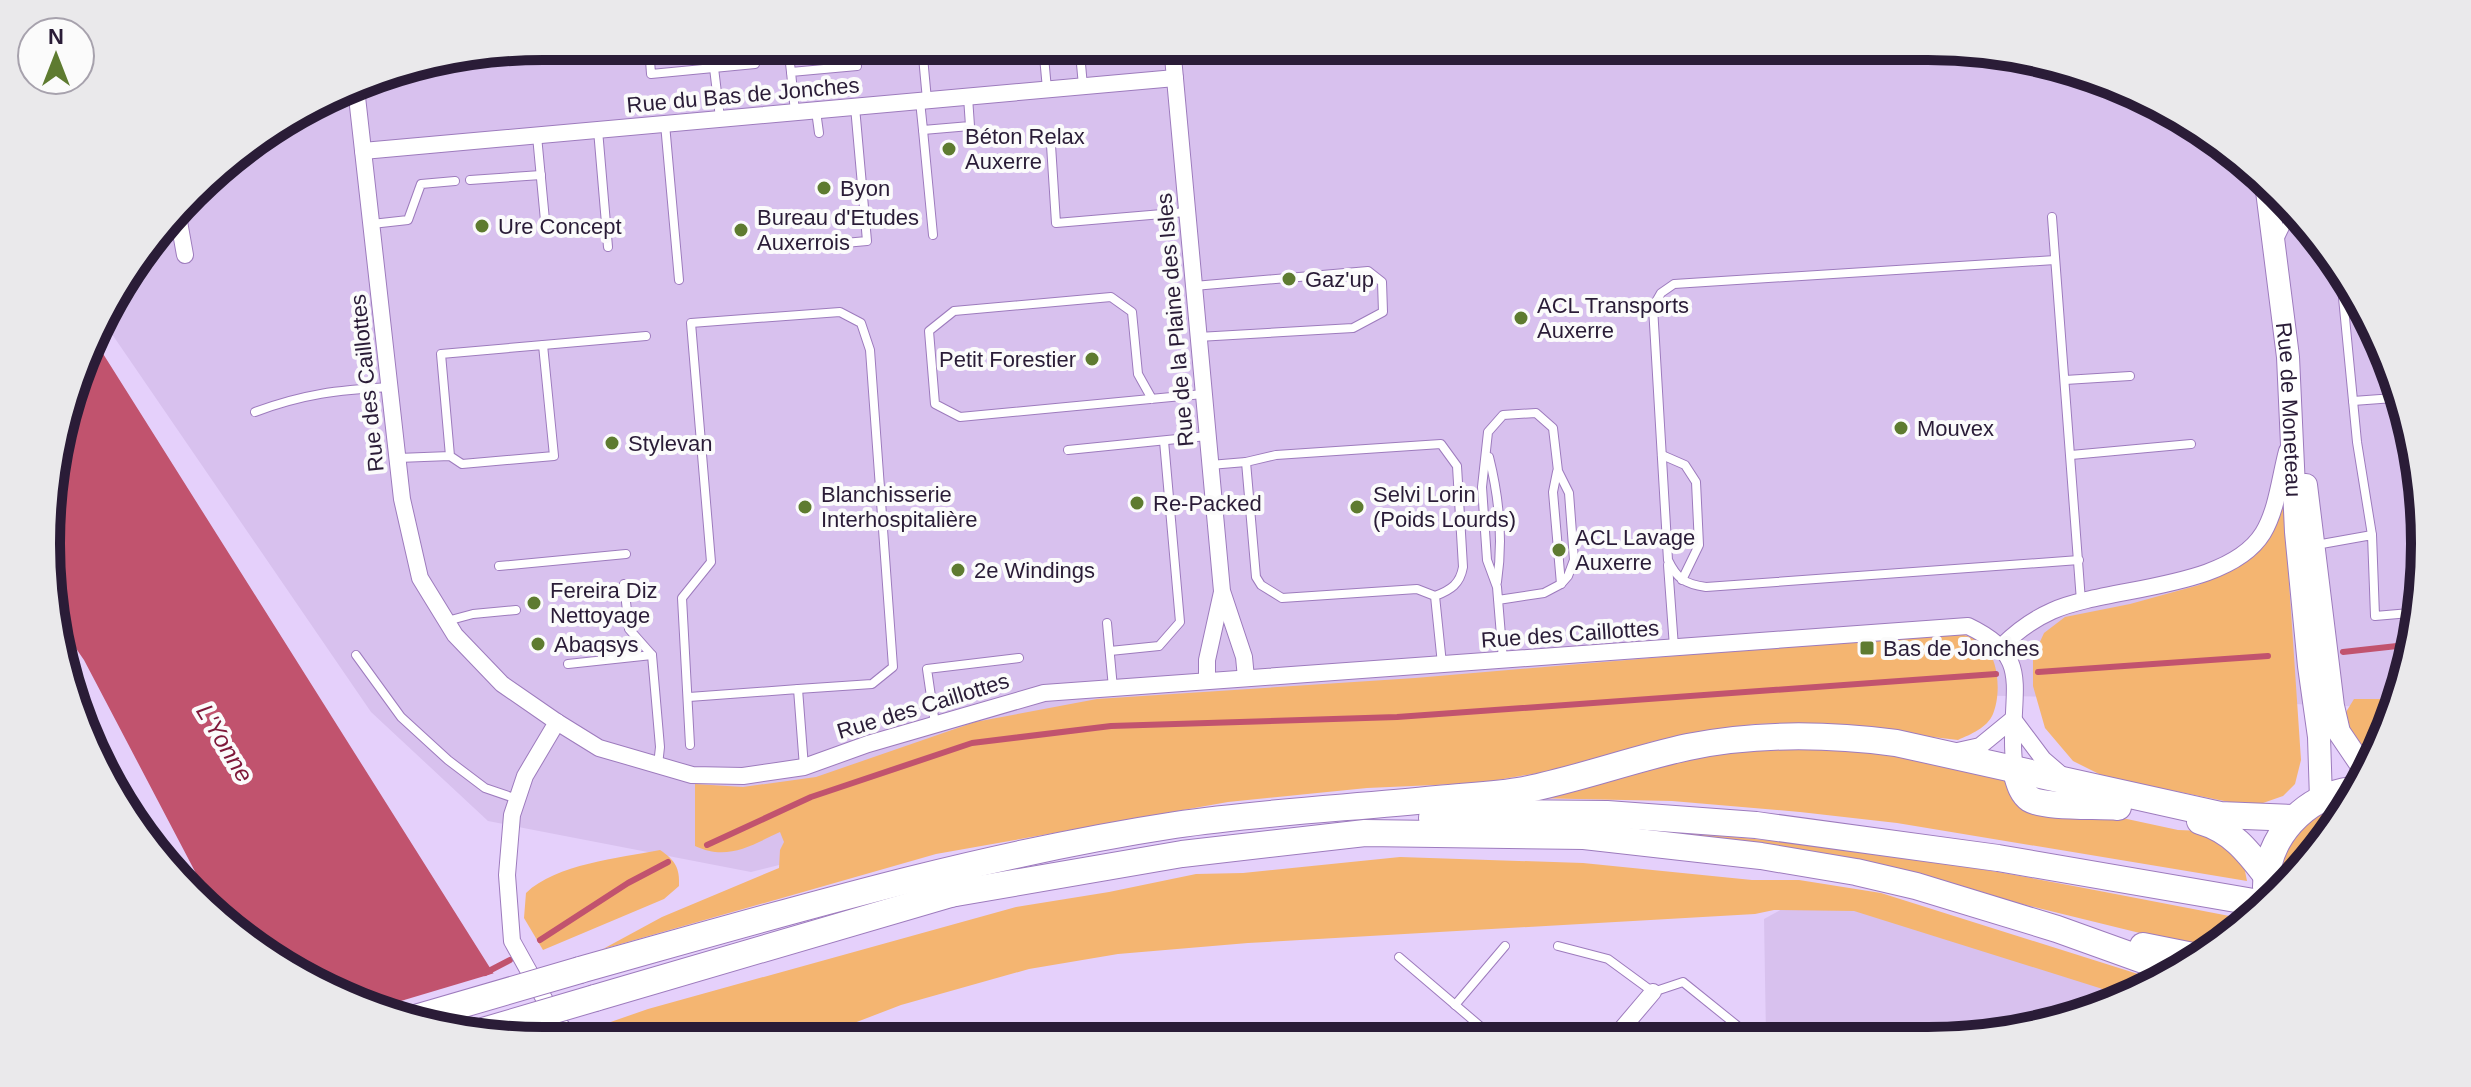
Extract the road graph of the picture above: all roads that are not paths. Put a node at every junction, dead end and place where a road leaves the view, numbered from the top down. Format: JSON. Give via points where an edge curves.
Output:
{"nodes":[{"id":1,"x":650,"y":60,"type":"edge"},
{"id":2,"x":790,"y":60,"type":"edge"},
{"id":3,"x":922,"y":60,"type":"edge"},
{"id":4,"x":1044,"y":60,"type":"edge"},
{"id":5,"x":1081,"y":60,"type":"edge"},
{"id":6,"x":1173,"y":60,"type":"edge"},
{"id":7,"x":755,"y":64,"type":"dead end"},
{"id":8,"x":857,"y":66,"type":"dead end"},
{"id":9,"x":714,"y":68,"type":"junction"},
{"id":10,"x":791,"y":72,"type":"junction"},
{"id":11,"x":1175,"y":78,"type":"junction"},
{"id":12,"x":1083,"y":87,"type":"junction"},
{"id":13,"x":1047,"y":90,"type":"junction"},
{"id":14,"x":357,"y":97,"type":"edge"},
{"id":15,"x":968,"y":97,"type":"junction"},
{"id":16,"x":923,"y":101,"type":"junction"},
{"id":17,"x":855,"y":107,"type":"junction"},
{"id":18,"x":816,"y":111,"type":"junction"},
{"id":19,"x":795,"y":112,"type":"junction"},
{"id":20,"x":720,"y":119,"type":"junction"},
{"id":21,"x":665,"y":124,"type":"junction"},
{"id":22,"x":598,"y":130,"type":"junction"},
{"id":23,"x":923,"y":130,"type":"junction"},
{"id":24,"x":819,"y":133,"type":"dead end"},
{"id":25,"x":537,"y":136,"type":"junction"},
{"id":26,"x":1051,"y":145,"type":"dead end"},
{"id":27,"x":363,"y":151,"type":"junction"},
{"id":28,"x":541,"y":175,"type":"junction"},
{"id":29,"x":470,"y":180,"type":"dead end"},
{"id":30,"x":455,"y":181,"type":"dead end"},
{"id":31,"x":2268,"y":201,"type":"edge"},
{"id":32,"x":1187,"y":212,"type":"junction"},
{"id":33,"x":2052,"y":217,"type":"dead end"},
{"id":34,"x":2288,"y":222,"type":"edge"},
{"id":35,"x":372,"y":224,"type":"junction"},
{"id":36,"x":180,"y":225,"type":"edge"},
{"id":37,"x":546,"y":231,"type":"dead end"},
{"id":38,"x":933,"y":235,"type":"dead end"},
{"id":39,"x":608,"y":247,"type":"dead end"},
{"id":40,"x":800,"y":247,"type":"dead end"},
{"id":41,"x":2274,"y":252,"type":"junction"},
{"id":42,"x":185,"y":255,"type":"dead end"},
{"id":43,"x":2055,"y":260,"type":"junction"},
{"id":44,"x":679,"y":280,"type":"dead end"},
{"id":45,"x":1194,"y":286,"type":"junction"},
{"id":46,"x":2343,"y":297,"type":"edge"},
{"id":47,"x":646,"y":336,"type":"dead end"},
{"id":48,"x":1198,"y":337,"type":"junction"},
{"id":49,"x":543,"y":345,"type":"junction"},
{"id":50,"x":2288,"y":357,"type":"junction"},
{"id":51,"x":2130,"y":376,"type":"dead end"},
{"id":52,"x":2065,"y":380,"type":"junction"},
{"id":53,"x":390,"y":387,"type":"junction"},
{"id":54,"x":1203,"y":394,"type":"junction"},
{"id":55,"x":2388,"y":398,"type":"edge"},
{"id":56,"x":1152,"y":399,"type":"junction"},
{"id":57,"x":2353,"y":401,"type":"junction"},
{"id":58,"x":255,"y":412,"type":"dead end"},
{"id":59,"x":1207,"y":436,"type":"junction"},
{"id":60,"x":2291,"y":437,"type":"junction"},
{"id":61,"x":1164,"y":441,"type":"junction"},
{"id":62,"x":2191,"y":444,"type":"dead end"},
{"id":63,"x":1068,"y":450,"type":"dead end"},
{"id":64,"x":1662,"y":455,"type":"junction"},
{"id":65,"x":2071,"y":455,"type":"junction"},
{"id":66,"x":450,"y":456,"type":"junction"},
{"id":67,"x":398,"y":458,"type":"junction"},
{"id":68,"x":1246,"y":462,"type":"junction"},
{"id":69,"x":1210,"y":465,"type":"junction"},
{"id":70,"x":1558,"y":471,"type":"junction"},
{"id":71,"x":2372,"y":535,"type":"junction"},
{"id":72,"x":2315,"y":545,"type":"junction"},
{"id":73,"x":626,"y":554,"type":"dead end"},
{"id":74,"x":1668,"y":560,"type":"junction"},
{"id":75,"x":2079,"y":560,"type":"junction"},
{"id":76,"x":499,"y":566,"type":"dead end"},
{"id":77,"x":1682,"y":580,"type":"junction"},
{"id":78,"x":624,"y":584,"type":"dead end"},
{"id":79,"x":1561,"y":584,"type":"junction"},
{"id":80,"x":1222,"y":591,"type":"junction"},
{"id":81,"x":1435,"y":596,"type":"junction"},
{"id":82,"x":1498,"y":600,"type":"junction"},
{"id":83,"x":2081,"y":602,"type":"junction"},
{"id":84,"x":516,"y":610,"type":"dead end"},
{"id":85,"x":2406,"y":613,"type":"edge"},
{"id":86,"x":447,"y":621,"type":"junction"},
{"id":87,"x":1107,"y":623,"type":"dead end"},
{"id":88,"x":2315,"y":639,"type":"junction"},
{"id":89,"x":2002,"y":646,"type":"junction"},
{"id":90,"x":1674,"y":649,"type":"junction"},
{"id":91,"x":1110,"y":651,"type":"junction"},
{"id":92,"x":356,"y":655,"type":"dead end"},
{"id":93,"x":652,"y":655,"type":"junction"},
{"id":94,"x":1019,"y":658,"type":"dead end"},
{"id":95,"x":1503,"y":660,"type":"junction"},
{"id":96,"x":568,"y":664,"type":"dead end"},
{"id":97,"x":1442,"y":664,"type":"junction"},
{"id":98,"x":2318,"y":665,"type":"junction"},
{"id":99,"x":1246,"y":678,"type":"junction"},
{"id":100,"x":1207,"y":680,"type":"junction"},
{"id":101,"x":1113,"y":688,"type":"junction"},
{"id":102,"x":798,"y":689,"type":"junction"},
{"id":103,"x":689,"y":697,"type":"junction"},
{"id":104,"x":2013,"y":719,"type":"junction"},
{"id":105,"x":557,"y":722,"type":"junction"},
{"id":106,"x":935,"y":725,"type":"junction"},
{"id":107,"x":690,"y":745,"type":"dead end"},
{"id":108,"x":1943,"y":753,"type":"junction"},
{"id":109,"x":2359,"y":761,"type":"edge"},
{"id":110,"x":658,"y":765,"type":"junction"},
{"id":111,"x":804,"y":767,"type":"junction"},
{"id":112,"x":2016,"y":772,"type":"junction"},
{"id":113,"x":2072,"y":784,"type":"junction"},
{"id":114,"x":2341,"y":793,"type":"edge"},
{"id":115,"x":518,"y":799,"type":"junction"},
{"id":116,"x":2321,"y":799,"type":"junction"},
{"id":117,"x":1357,"y":807,"type":"junction"},
{"id":118,"x":1502,"y":814,"type":"junction"},
{"id":119,"x":2294,"y":818,"type":"junction"},
{"id":120,"x":2266,"y":875,"type":"junction"},
{"id":121,"x":2266,"y":888,"type":"edge"},
{"id":122,"x":950,"y":894,"type":"junction"},
{"id":123,"x":2252,"y":901,"type":"edge"},
{"id":124,"x":2057,"y":929,"type":"junction"},
{"id":125,"x":1505,"y":946,"type":"dead end"},
{"id":126,"x":1558,"y":946,"type":"dead end"},
{"id":127,"x":2183,"y":954,"type":"edge"},
{"id":128,"x":1399,"y":957,"type":"dead end"},
{"id":129,"x":2161,"y":966,"type":"edge"},
{"id":130,"x":1653,"y":992,"type":"junction"},
{"id":131,"x":1455,"y":1005,"type":"junction"},
{"id":132,"x":430,"y":1014,"type":"edge"},
{"id":133,"x":503,"y":1025,"type":"edge"},
{"id":134,"x":562,"y":1027,"type":"edge"},
{"id":135,"x":1481,"y":1027,"type":"edge"},
{"id":136,"x":1623,"y":1027,"type":"edge"},
{"id":137,"x":1739,"y":1027,"type":"edge"}],
"edges":[{"from":1,"to":9,"type":"lane","via":[[651,74]]},
{"from":2,"to":10,"type":"lane"},
{"from":3,"to":16,"type":"lane"},
{"from":4,"to":13,"type":"lane"},
{"from":5,"to":12,"type":"lane"},
{"from":6,"to":11,"type":"street","name":"Rue de la Plaine des Isles"},
{"from":7,"to":9,"type":"lane"},
{"from":8,"to":10,"type":"lane"},
{"from":9,"to":20,"type":"lane"},
{"from":10,"to":19,"type":"lane"},
{"from":11,"to":12,"type":"street","name":"Rue du Bas de Jonches"},
{"from":11,"to":32,"type":"street","name":"Rue de la Plaine des Isles"},
{"from":12,"to":13,"type":"street","name":"Rue du Bas de Jonches"},
{"from":13,"to":15,"type":"street","name":"Rue du Bas de Jonches"},
{"from":14,"to":27,"type":"street","name":"Rue des Caillottes"},
{"from":15,"to":16,"type":"street","name":"Rue du Bas de Jonches"},
{"from":15,"to":23,"type":"lane","via":[[970,126]]},
{"from":16,"to":17,"type":"street","name":"Rue du Bas de Jonches"},
{"from":16,"to":23,"type":"lane"},
{"from":17,"to":18,"type":"street","name":"Rue du Bas de Jonches"},
{"from":17,"to":40,"type":"lane","via":[[867,241]]},
{"from":18,"to":19,"type":"street","name":"Rue du Bas de Jonches"},
{"from":18,"to":24,"type":"lane"},
{"from":19,"to":20,"type":"street","name":"Rue du Bas de Jonches"},
{"from":20,"to":21,"type":"street","name":"Rue du Bas de Jonches"},
{"from":21,"to":22,"type":"street","name":"Rue du Bas de Jonches"},
{"from":21,"to":44,"type":"lane"},
{"from":22,"to":25,"type":"street","name":"Rue du Bas de Jonches"},
{"from":22,"to":39,"type":"lane"},
{"from":23,"to":38,"type":"lane"},
{"from":25,"to":27,"type":"street","name":"Rue du Bas de Jonches"},
{"from":25,"to":28,"type":"lane"},
{"from":26,"to":32,"type":"lane","via":[[1056,223]]},
{"from":27,"to":35,"type":"street","name":"Rue des Caillottes"},
{"from":28,"to":29,"type":"lane"},
{"from":28,"to":37,"type":"lane"},
{"from":30,"to":35,"type":"lane","via":[[421,184],[408,220]]},
{"from":31,"to":41,"type":"main road","name":"Rue de Moneteau"},
{"from":32,"to":45,"type":"street","name":"Rue de la Plaine des Isles"},
{"from":33,"to":43,"type":"lane"},
{"from":34,"to":41,"type":"lane"},
{"from":35,"to":53,"type":"street","name":"Rue des Caillottes"},
{"from":36,"to":42,"type":"street"},
{"from":41,"to":50,"type":"main road","name":"Rue de Moneteau"},
{"from":43,"to":52,"type":"lane"},
{"from":43,"to":64,"type":"lane","via":[[1674,284],[1653,307]]},
{"from":45,"to":48,"type":"street","name":"Rue de la Plaine des Isles"},
{"from":45,"to":48,"type":"lane","via":[[1368,271],[1382,282],[1383,312],[1353,328]]},
{"from":46,"to":57,"type":"lane"},
{"from":47,"to":49,"type":"lane"},
{"from":48,"to":54,"type":"street","name":"Rue de la Plaine des Isles"},
{"from":49,"to":66,"type":"lane","via":[[441,354]]},
{"from":49,"to":66,"type":"lane","via":[[554,456],[462,464]]},
{"from":50,"to":60,"type":"main road","name":"Rue de Moneteau"},
{"from":50,"to":72,"type":"main road"},
{"from":51,"to":52,"type":"lane"},
{"from":52,"to":65,"type":"lane"},
{"from":53,"to":58,"type":"lane","via":[[294,397]]},
{"from":53,"to":67,"type":"street","name":"Rue des Caillottes"},
{"from":54,"to":56,"type":"lane"},
{"from":54,"to":59,"type":"street","name":"Rue de la Plaine des Isles"},
{"from":55,"to":57,"type":"lane"},
{"from":56,"to":56,"type":"lane","via":[[1138,374],[1132,312],[1111,297],[954,311],[929,331],[935,404],[960,417]]},
{"from":57,"to":71,"type":"lane"},
{"from":59,"to":61,"type":"lane"},
{"from":59,"to":69,"type":"street","name":"Rue de la Plaine des Isles"},
{"from":60,"to":83,"type":"street","via":[[2271,513],[2262,535],[2244,552],[2194,577]]},
{"from":60,"to":88,"type":"main road","name":"Rue de Moneteau"},
{"from":61,"to":63,"type":"lane"},
{"from":61,"to":91,"type":"lane","via":[[1180,622],[1159,646]]},
{"from":62,"to":65,"type":"lane"},
{"from":64,"to":74,"type":"lane"},
{"from":64,"to":77,"type":"lane","via":[[1685,465],[1696,482],[1699,545]]},
{"from":65,"to":75,"type":"lane"},
{"from":66,"to":67,"type":"lane"},
{"from":67,"to":86,"type":"street","name":"Rue des Caillottes","via":[[420,578]]},
{"from":68,"to":69,"type":"lane"},
{"from":68,"to":81,"type":"lane","via":[[1256,577],[1271,593],[1282,598],[1417,589]]},
{"from":68,"to":81,"type":"lane","via":[[1276,455],[1441,444],[1457,466],[1463,567],[1461,580]]},
{"from":69,"to":80,"type":"street","name":"Rue de la Plaine des Isles"},
{"from":70,"to":79,"type":"lane","via":[[1553,492]]},
{"from":70,"to":79,"type":"lane","via":[[1569,493],[1574,560]]},
{"from":70,"to":82,"type":"lane","via":[[1553,428],[1536,413],[1503,415],[1488,432],[1482,487],[1487,560]]},
{"from":71,"to":72,"type":"lane"},
{"from":71,"to":85,"type":"lane","via":[[2375,616]]},
{"from":72,"to":88,"type":"main road"},
{"from":73,"to":76,"type":"lane"},
{"from":74,"to":77,"type":"lane"},
{"from":74,"to":90,"type":"lane"},
{"from":75,"to":77,"type":"lane","via":[[1706,587]]},
{"from":75,"to":83,"type":"lane"},
{"from":78,"to":93,"type":"lane","via":[[629,629]]},
{"from":79,"to":82,"type":"lane","via":[[1544,593]]},
{"from":80,"to":99,"type":"street","name":"Rue de la Plaine des Isles"},
{"from":80,"to":100,"type":"street","name":"Rue de la Plaine des Isles"},
{"from":81,"to":97,"type":"lane"},
{"from":82,"to":95,"type":"lane"},
{"from":83,"to":89,"type":"street","via":[[2052,611]]},
{"from":84,"to":86,"type":"lane"},
{"from":86,"to":105,"type":"street","name":"Rue des Caillottes","via":[[502,684]]},
{"from":87,"to":91,"type":"lane"},
{"from":88,"to":98,"type":"main road"},
{"from":89,"to":90,"type":"street","name":"Rue des Caillottes","via":[[1968,626]]},
{"from":89,"to":104,"type":"street","via":[[2013,664]]},
{"from":90,"to":95,"type":"street","name":"Rue des Caillottes"},
{"from":91,"to":101,"type":"lane"},
{"from":92,"to":115,"type":"lane","via":[[401,717],[448,760],[485,788]]},
{"from":93,"to":96,"type":"lane"},
{"from":93,"to":110,"type":"lane"},
{"from":94,"to":106,"type":"lane","via":[[927,669]]},
{"from":95,"to":97,"type":"street","name":"Rue des Caillottes"},
{"from":97,"to":99,"type":"street","name":"Rue des Caillottes"},
{"from":98,"to":109,"type":"main road","via":[[2339,732]]},
{"from":98,"to":116,"type":"main road"},
{"from":99,"to":100,"type":"street","name":"Rue des Caillottes"},
{"from":100,"to":101,"type":"street","name":"Rue des Caillottes"},
{"from":101,"to":106,"type":"street","name":"Rue des Caillottes","via":[[1044,693]]},
{"from":102,"to":103,"type":"lane"},
{"from":102,"to":103,"type":"lane","via":[[872,684],[893,667],[870,350],[861,323],[840,312],[691,323],[711,562],[682,598]]},
{"from":102,"to":111,"type":"lane"},
{"from":103,"to":107,"type":"lane"},
{"from":104,"to":108,"type":"street","via":[[1980,746]]},
{"from":104,"to":112,"type":"street"},
{"from":104,"to":113,"type":"street","via":[[2043,759]]},
{"from":105,"to":110,"type":"street","name":"Rue des Caillottes","via":[[599,748]]},
{"from":105,"to":115,"type":"street","via":[[525,776]]},
{"from":106,"to":111,"type":"street","name":"Rue des Caillottes"},
{"from":108,"to":112,"type":"main road"},
{"from":108,"to":117,"type":"main road","via":[[1847,736],[1740,740],[1688,747],[1523,790]]},
{"from":110,"to":111,"type":"street","name":"Rue des Caillottes","via":[[692,775],[743,776]]},
{"from":112,"to":113,"type":"main road"},
{"from":112,"to":120,"type":"main road","via":[[2031,800],[2126,808],[2226,831]]},
{"from":113,"to":119,"type":"main road","via":[[2220,815]]},
{"from":114,"to":116,"type":"main road"},
{"from":115,"to":134,"type":"street","via":[[509,826],[512,941]]},
{"from":116,"to":119,"type":"main road"},
{"from":117,"to":118,"type":"main road"},
{"from":117,"to":132,"type":"main road","bridge":true,"via":[[1177,825],[936,871]]},
{"from":118,"to":122,"type":"main road","via":[[1315,826],[1180,843],[1025,872]]},
{"from":118,"to":123,"type":"main road","via":[[1607,814],[1756,825],[1954,851]]},
{"from":119,"to":120,"type":"main road","via":[[2276,845]]},
{"from":120,"to":121,"type":"main road"},
{"from":122,"to":124,"type":"main road","via":[[1182,854],[1365,833],[1584,836],[1856,872]]},
{"from":122,"to":133,"type":"main road","bridge":true},
{"from":124,"to":127,"type":"main road"},
{"from":124,"to":129,"type":"main road"},
{"from":125,"to":131,"type":"lane"},
{"from":126,"to":130,"type":"lane","via":[[1608,959]]},
{"from":128,"to":131,"type":"lane"},
{"from":130,"to":136,"type":"street"},
{"from":130,"to":137,"type":"lane","via":[[1683,982]]},
{"from":131,"to":135,"type":"lane"}]}
